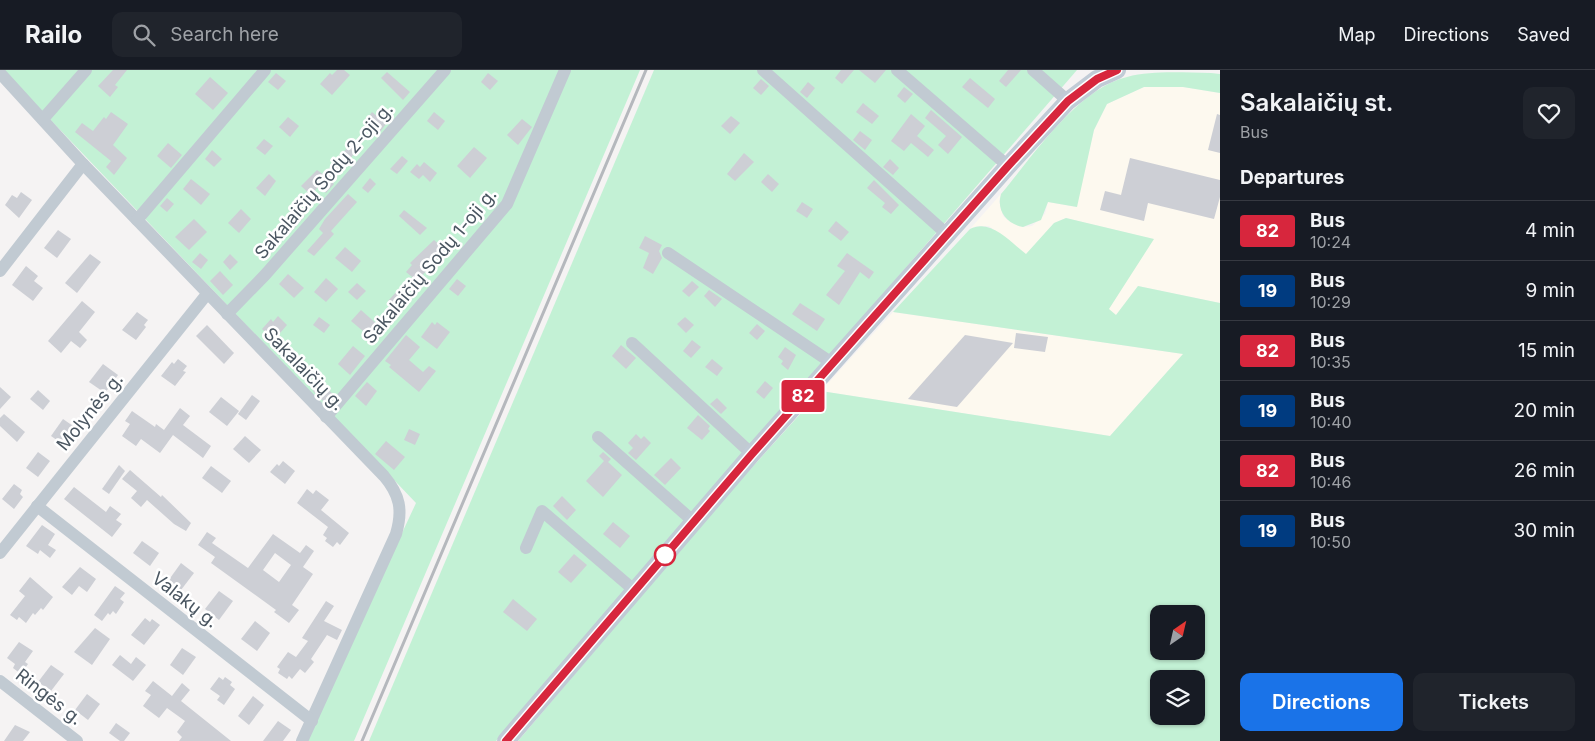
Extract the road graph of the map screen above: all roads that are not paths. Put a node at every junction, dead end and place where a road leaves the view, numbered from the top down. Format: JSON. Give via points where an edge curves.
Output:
{"nodes":[{"id":1,"x":86,"y":70,"type":"edge"},
{"id":2,"x":265,"y":70,"type":"edge"},
{"id":3,"x":445,"y":70,"type":"edge"},
{"id":4,"x":566,"y":70,"type":"edge"},
{"id":5,"x":763,"y":70,"type":"edge"},
{"id":6,"x":897,"y":70,"type":"edge"},
{"id":7,"x":1033,"y":70,"type":"edge"},
{"id":8,"x":1117,"y":70,"type":"edge"},
{"id":9,"x":0,"y":73,"type":"edge"},
{"id":10,"x":1068,"y":101,"type":"junction"},
{"id":11,"x":43,"y":119,"type":"junction"},
{"id":12,"x":83,"y":164,"type":"junction"},
{"id":13,"x":1008,"y":166,"type":"junction"},
{"id":14,"x":137,"y":220,"type":"junction"},
{"id":15,"x":948,"y":235,"type":"junction"},
{"id":16,"x":668,"y":253,"type":"dead end"},
{"id":17,"x":0,"y":271,"type":"edge"},
{"id":18,"x":207,"y":294,"type":"junction"},
{"id":19,"x":227,"y":314,"type":"junction"},
{"id":20,"x":632,"y":343,"type":"dead end"},
{"id":21,"x":832,"y":363,"type":"junction"},
{"id":22,"x":326,"y":418,"type":"junction"},
{"id":23,"x":598,"y":437,"type":"dead end"},
{"id":24,"x":752,"y":454,"type":"junction"},
{"id":25,"x":37,"y":506,"type":"junction"},
{"id":26,"x":693,"y":522,"type":"junction"},
{"id":27,"x":526,"y":548,"type":"dead end"},
{"id":28,"x":0,"y":553,"type":"edge"},
{"id":29,"x":634,"y":590,"type":"junction"},
{"id":30,"x":0,"y":682,"type":"edge"},
{"id":31,"x":312,"y":721,"type":"junction"},
{"id":32,"x":77,"y":741,"type":"edge"},
{"id":33,"x":302,"y":741,"type":"edge"},
{"id":34,"x":506,"y":741,"type":"edge"}],
"edges":[{"from":1,"to":11,"type":"street"},
{"from":2,"to":14,"type":"street"},
{"from":3,"to":19,"type":"street","name":"Sakalaičių Sodų 2-oji g."},
{"from":4,"to":22,"type":"street","name":"Sakalaičių Sodų 1-oji g.","via":[[507,204]]},
{"from":5,"to":15,"type":"street"},
{"from":6,"to":13,"type":"street"},
{"from":7,"to":10,"type":"street"},
{"from":8,"to":10,"type":"main road","via":[[1097,79]]},
{"from":9,"to":11,"type":"street","name":"Sakalaičių g."},
{"from":10,"to":13,"type":"main road"},
{"from":11,"to":12,"type":"street","name":"Sakalaičių g."},
{"from":12,"to":14,"type":"street","name":"Sakalaičių g."},
{"from":12,"to":17,"type":"street"},
{"from":13,"to":15,"type":"main road"},
{"from":14,"to":18,"type":"street","name":"Sakalaičių g."},
{"from":15,"to":21,"type":"main road"},
{"from":16,"to":21,"type":"street"},
{"from":18,"to":19,"type":"street","name":"Sakalaičių g."},
{"from":18,"to":25,"type":"street","name":"Molynės g."},
{"from":19,"to":22,"type":"street","name":"Sakalaičių g."},
{"from":20,"to":24,"type":"street"},
{"from":21,"to":24,"type":"main road"},
{"from":22,"to":31,"type":"street","name":"Sakalaičių g.","via":[[392,485],[399,498],[400,520]]},
{"from":23,"to":26,"type":"street"},
{"from":24,"to":26,"type":"main road"},
{"from":25,"to":28,"type":"street","name":"Molynės g."},
{"from":25,"to":31,"type":"street","name":"Valakų g."},
{"from":26,"to":29,"type":"main road"},
{"from":27,"to":29,"type":"street","via":[[542,510]]},
{"from":29,"to":34,"type":"main road"},
{"from":30,"to":32,"type":"street","name":"Ringės g."},
{"from":31,"to":33,"type":"street","name":"Sakalaičių g."}]}
